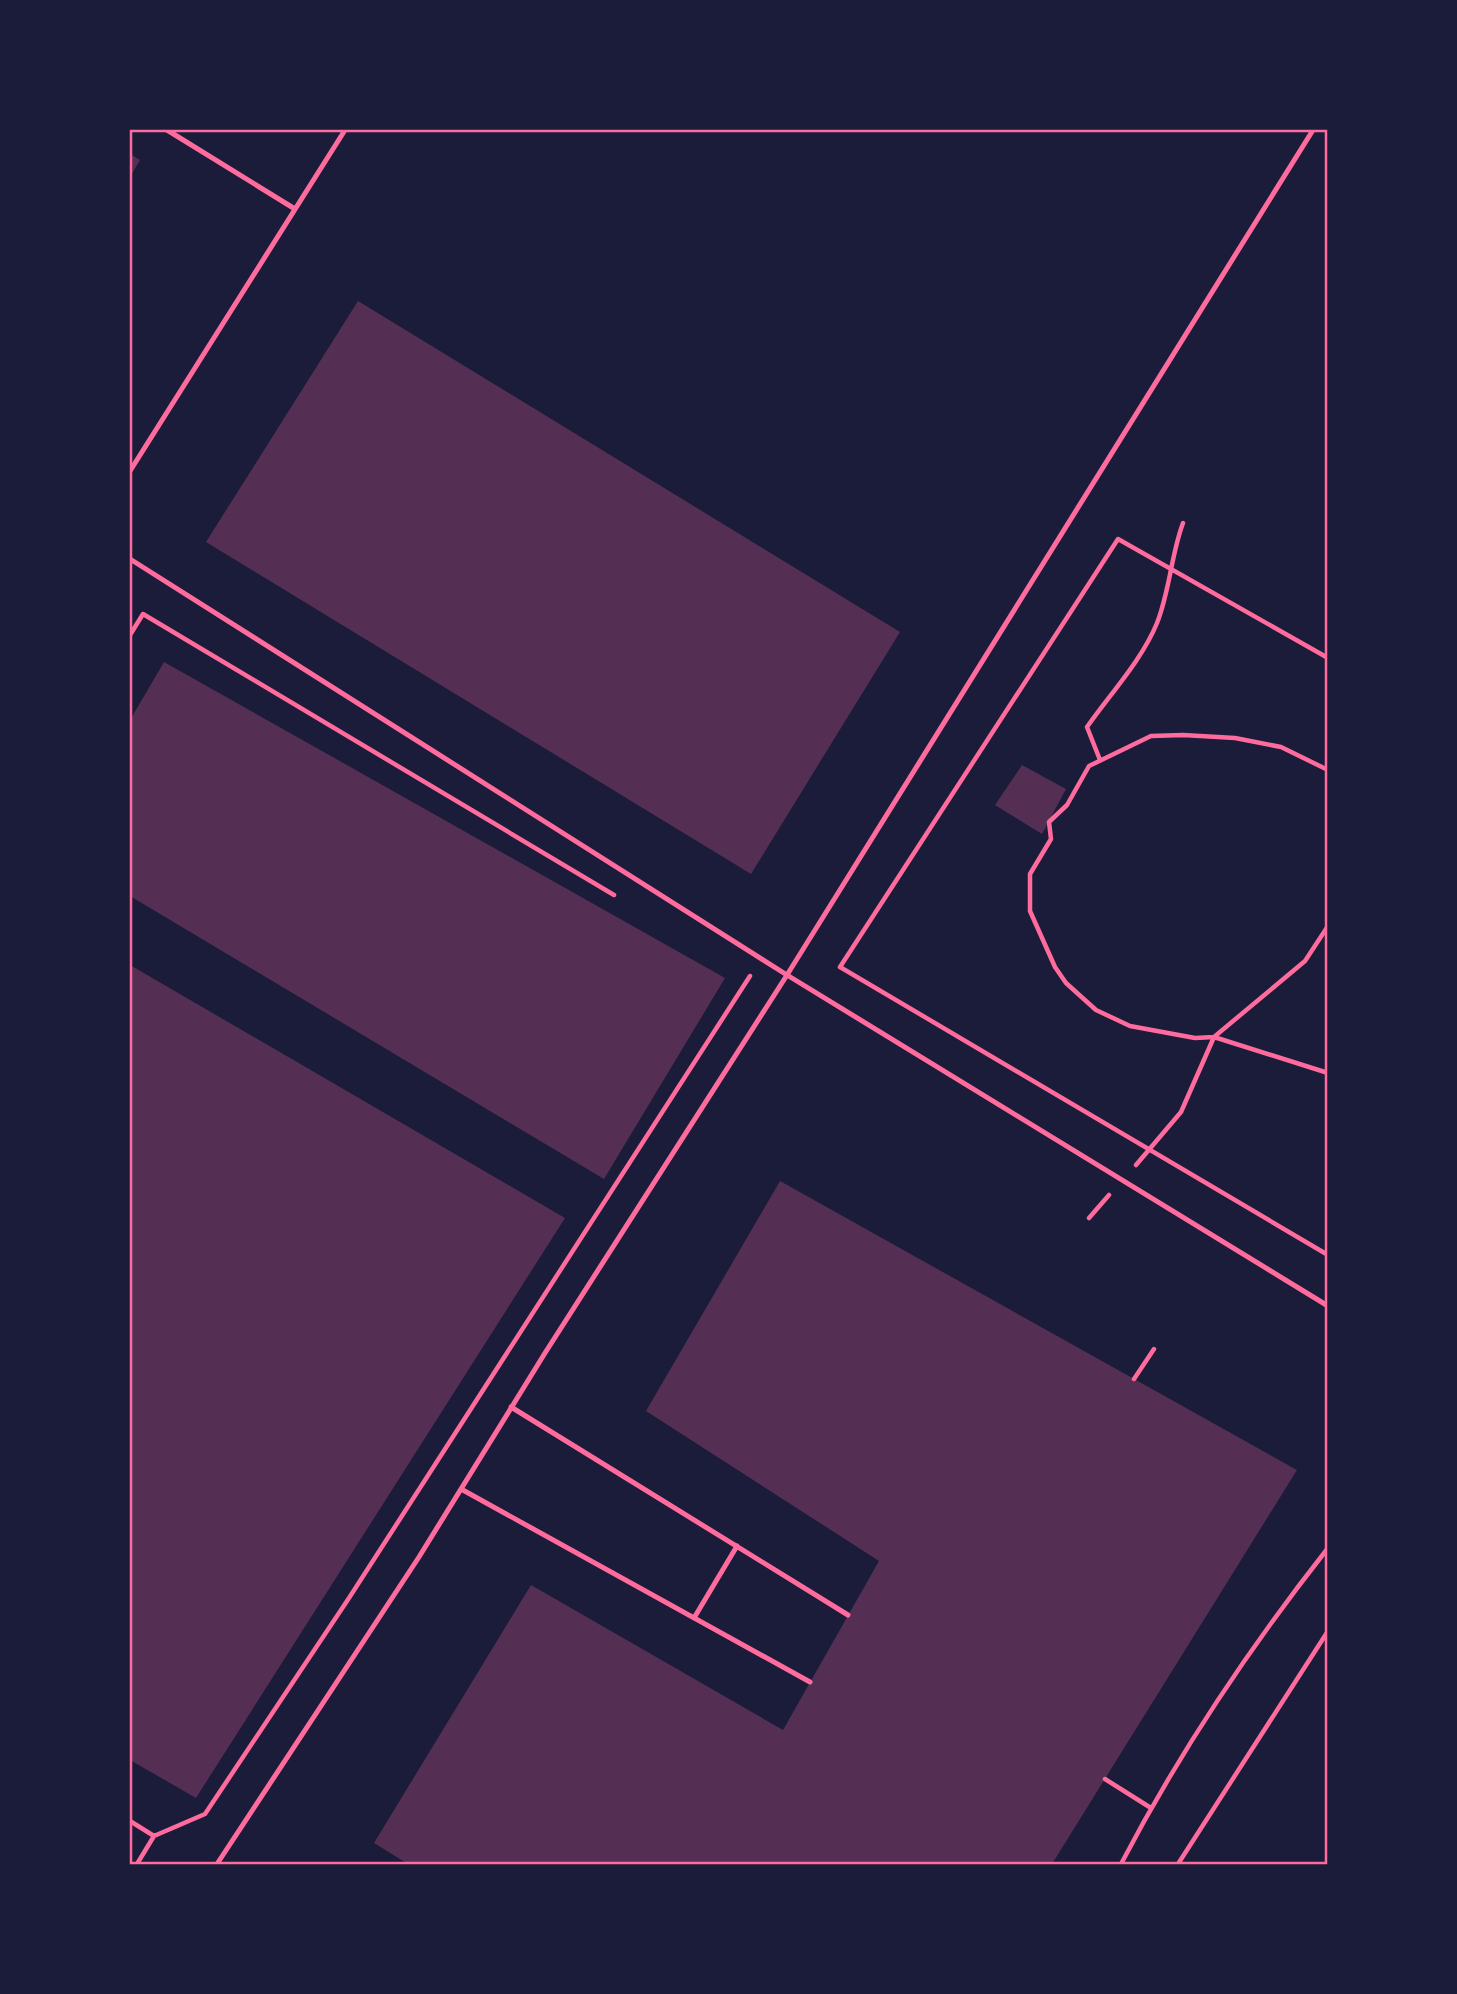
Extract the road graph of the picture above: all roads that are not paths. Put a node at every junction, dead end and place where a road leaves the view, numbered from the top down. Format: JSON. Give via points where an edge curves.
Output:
{"nodes":[{"id":1,"x":167,"y":130,"type":"edge"},
{"id":2,"x":345,"y":130,"type":"edge"},
{"id":3,"x":1313,"y":130,"type":"edge"},
{"id":4,"x":295,"y":209,"type":"junction"},
{"id":5,"x":130,"y":471,"type":"edge"},
{"id":6,"x":130,"y":559,"type":"edge"},
{"id":7,"x":787,"y":975,"type":"junction"},
{"id":8,"x":1328,"y":1306,"type":"edge"},
{"id":9,"x":512,"y":1407,"type":"junction"},
{"id":10,"x":461,"y":1489,"type":"junction"},
{"id":11,"x":737,"y":1546,"type":"junction"},
{"id":12,"x":848,"y":1615,"type":"dead end"},
{"id":13,"x":694,"y":1618,"type":"junction"},
{"id":14,"x":810,"y":1682,"type":"dead end"},
{"id":15,"x":217,"y":1864,"type":"edge"}],
"edges":[{"from":1,"to":4,"type":"lane"},
{"from":2,"to":4,"type":"lane"},
{"from":3,"to":7,"type":"lane"},
{"from":4,"to":5,"type":"lane"},
{"from":6,"to":7,"type":"lane"},
{"from":7,"to":8,"type":"lane"},
{"from":7,"to":9,"type":"lane"},
{"from":9,"to":10,"type":"lane"},
{"from":9,"to":11,"type":"lane"},
{"from":10,"to":13,"type":"lane"},
{"from":10,"to":15,"type":"lane"},
{"from":11,"to":12,"type":"lane"},
{"from":11,"to":13,"type":"lane"},
{"from":13,"to":14,"type":"lane"}]}
